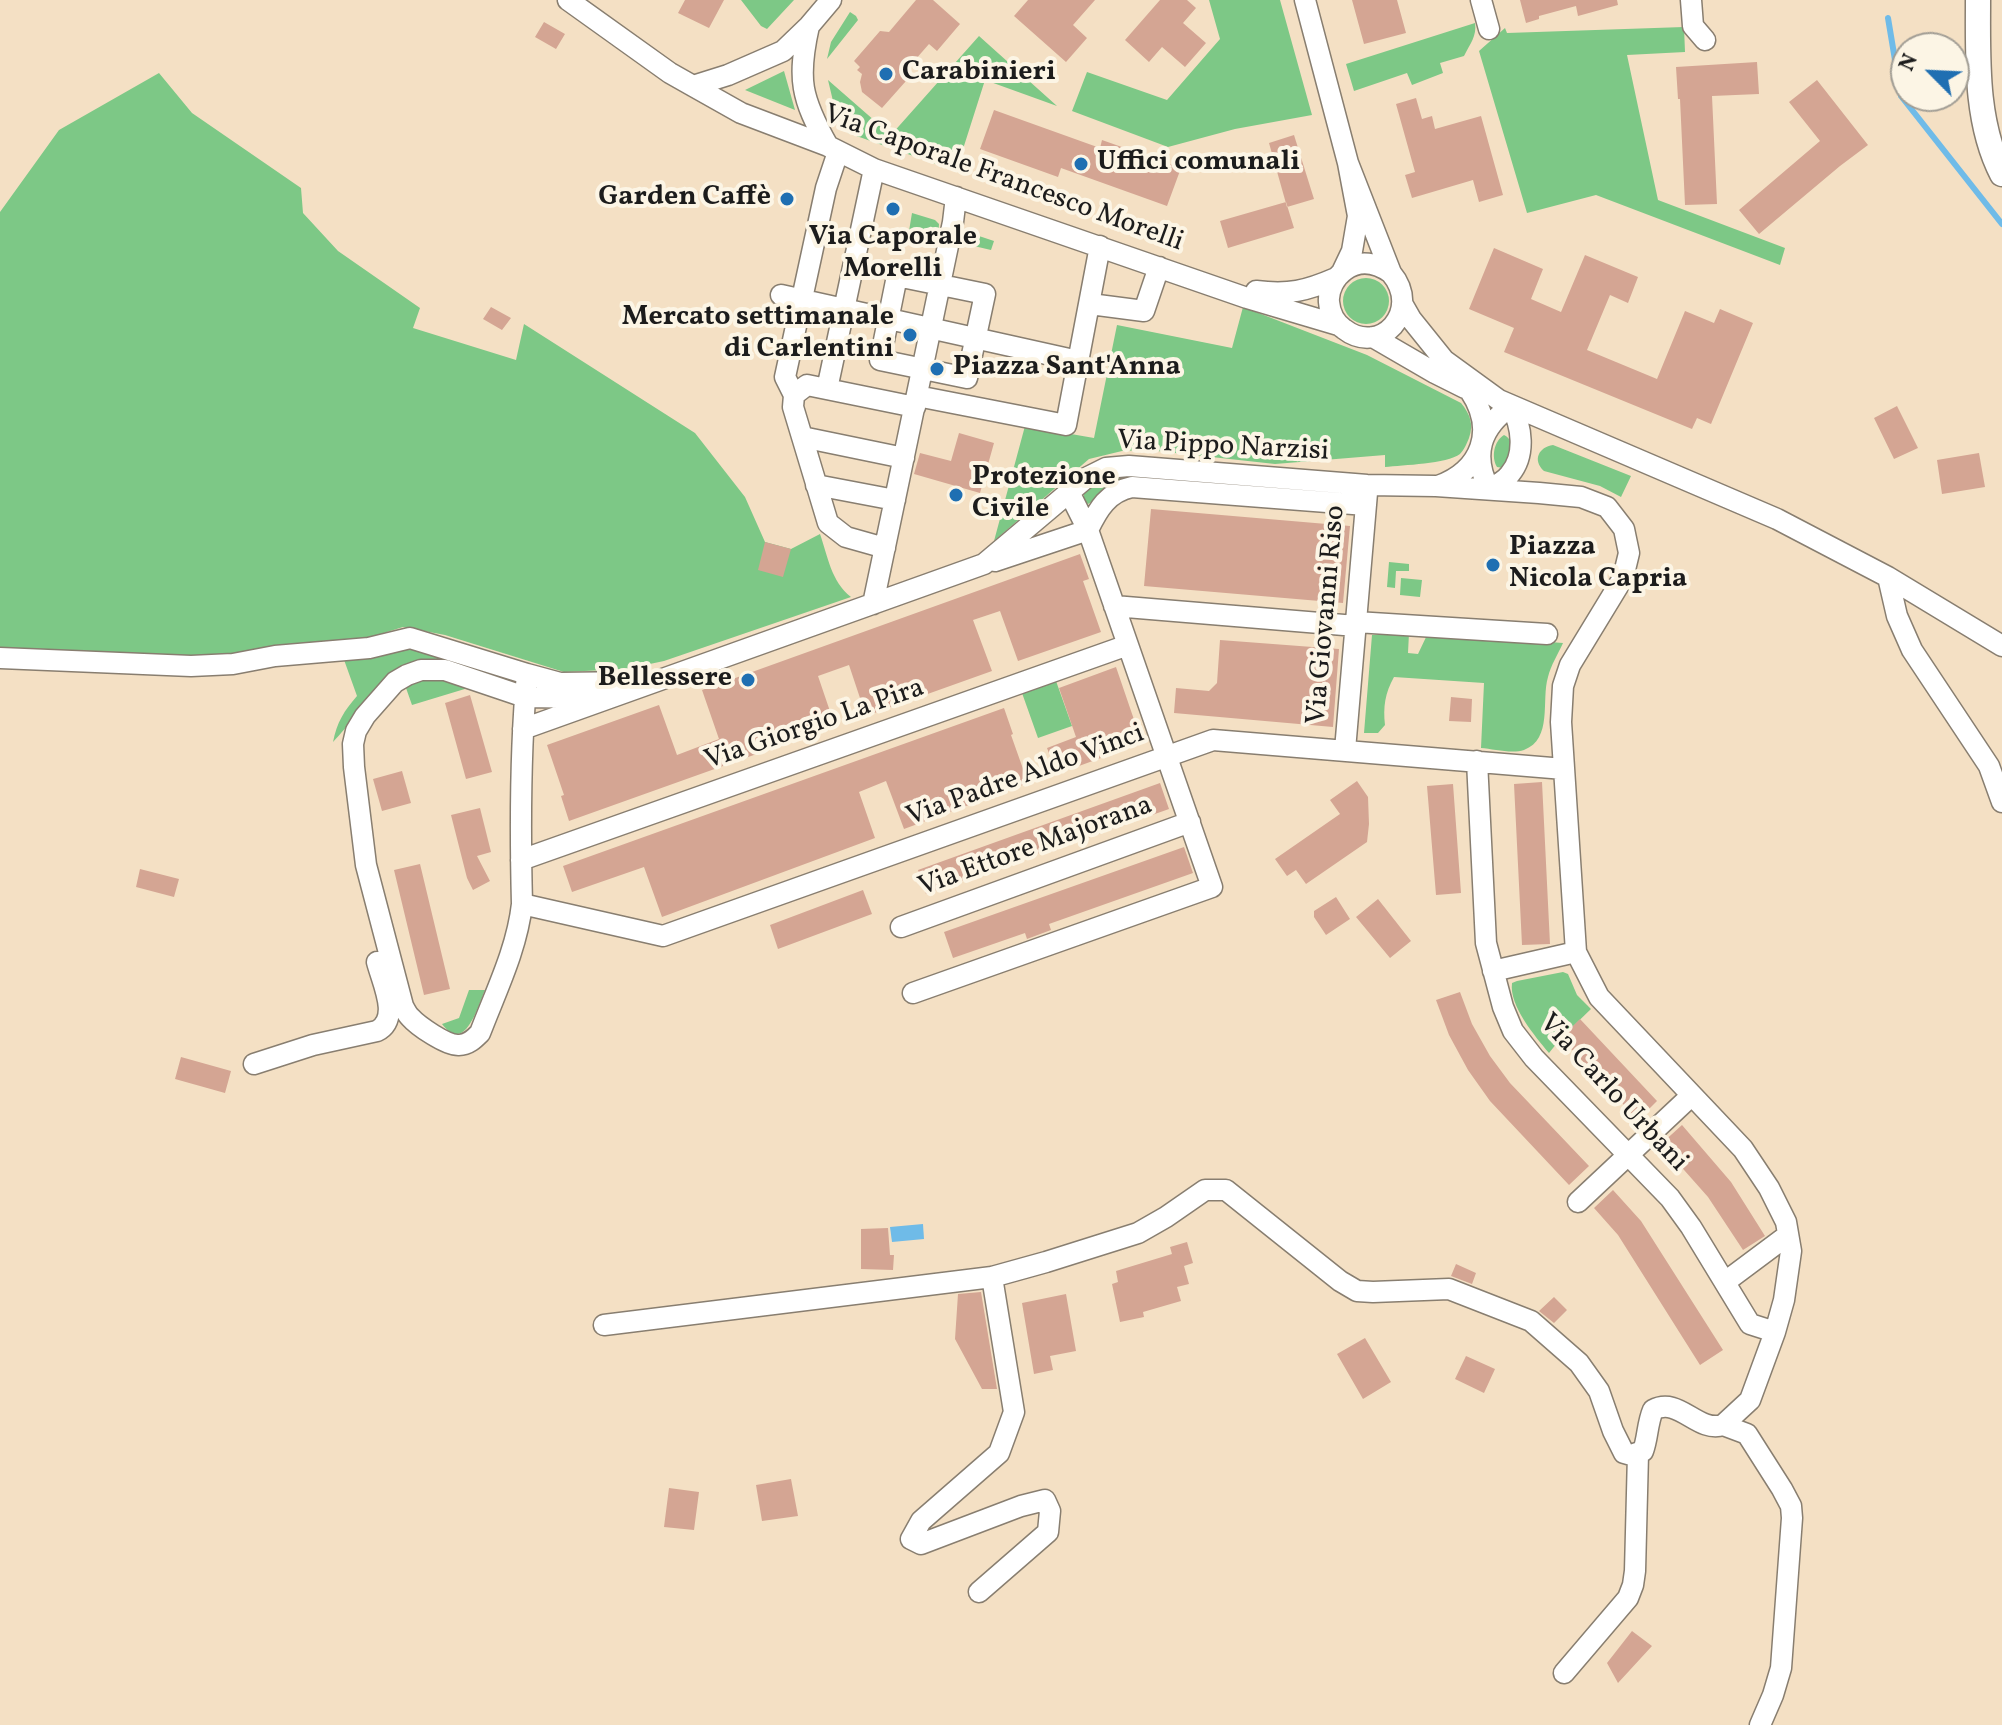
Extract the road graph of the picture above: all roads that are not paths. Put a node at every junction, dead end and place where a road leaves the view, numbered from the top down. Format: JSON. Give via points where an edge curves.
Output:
{"nodes":[{"id":1,"x":568,"y":0,"type":"edge"},
{"id":2,"x":831,"y":0,"type":"edge"},
{"id":3,"x":1305,"y":0,"type":"edge"},
{"id":4,"x":1481,"y":0,"type":"edge"},
{"id":5,"x":1691,"y":0,"type":"edge"},
{"id":6,"x":1978,"y":0,"type":"edge"},
{"id":7,"x":809,"y":26,"type":"junction"},
{"id":8,"x":1489,"y":29,"type":"dead end"},
{"id":9,"x":1705,"y":40,"type":"dead end"},
{"id":10,"x":693,"y":86,"type":"junction"},
{"id":11,"x":833,"y":149,"type":"junction"},
{"id":12,"x":1348,"y":163,"type":"junction"},
{"id":13,"x":874,"y":169,"type":"junction"},
{"id":14,"x":2002,"y":174,"type":"edge"},
{"id":15,"x":956,"y":197,"type":"junction"},
{"id":16,"x":1100,"y":246,"type":"junction"},
{"id":17,"x":1159,"y":267,"type":"junction"},
{"id":18,"x":1391,"y":273,"type":"junction"},
{"id":19,"x":1339,"y":275,"type":"junction"},
{"id":20,"x":940,"y":285,"type":"junction"},
{"id":21,"x":1216,"y":286,"type":"junction"},
{"id":22,"x":791,"y":297,"type":"junction"},
{"id":23,"x":1090,"y":304,"type":"junction"},
{"id":24,"x":1403,"y":305,"type":"junction"},
{"id":25,"x":844,"y":309,"type":"junction"},
{"id":26,"x":888,"y":319,"type":"junction"},
{"id":27,"x":1338,"y":325,"type":"junction"},
{"id":28,"x":931,"y":329,"type":"junction"},
{"id":29,"x":1373,"y":337,"type":"junction"},
{"id":30,"x":975,"y":338,"type":"junction"},
{"id":31,"x":1078,"y":361,"type":"junction"},
{"id":32,"x":923,"y":369,"type":"junction"},
{"id":33,"x":827,"y":389,"type":"junction"},
{"id":34,"x":1470,"y":391,"type":"junction"},
{"id":35,"x":794,"y":395,"type":"junction"},
{"id":36,"x":916,"y":401,"type":"junction"},
{"id":37,"x":1505,"y":403,"type":"junction"},
{"id":38,"x":1554,"y":425,"type":"junction"},
{"id":39,"x":802,"y":437,"type":"junction"},
{"id":40,"x":1481,"y":445,"type":"junction"},
{"id":41,"x":1520,"y":453,"type":"junction"},
{"id":42,"x":904,"y":458,"type":"junction"},
{"id":43,"x":816,"y":485,"type":"junction"},
{"id":44,"x":1436,"y":486,"type":"junction"},
{"id":45,"x":1489,"y":489,"type":"junction"},
{"id":46,"x":1069,"y":492,"type":"junction"},
{"id":47,"x":1539,"y":493,"type":"junction"},
{"id":48,"x":1366,"y":495,"type":"junction"},
{"id":49,"x":895,"y":500,"type":"junction"},
{"id":50,"x":1088,"y":530,"type":"junction"},
{"id":51,"x":885,"y":548,"type":"junction"},
{"id":52,"x":984,"y":564,"type":"junction"},
{"id":53,"x":1888,"y":577,"type":"junction"},
{"id":54,"x":873,"y":604,"type":"junction"},
{"id":55,"x":1114,"y":606,"type":"junction"},
{"id":56,"x":1356,"y":624,"type":"junction"},
{"id":57,"x":1547,"y":634,"type":"dead end"},
{"id":58,"x":1128,"y":645,"type":"junction"},
{"id":59,"x":2002,"y":646,"type":"edge"},
{"id":60,"x":0,"y":658,"type":"edge"},
{"id":61,"x":527,"y":674,"type":"junction"},
{"id":62,"x":654,"y":681,"type":"junction"},
{"id":63,"x":525,"y":697,"type":"junction"},
{"id":64,"x":605,"y":699,"type":"junction"},
{"id":65,"x":523,"y":729,"type":"junction"},
{"id":66,"x":354,"y":739,"type":"junction"},
{"id":67,"x":1345,"y":750,"type":"junction"},
{"id":68,"x":1167,"y":757,"type":"junction"},
{"id":69,"x":1477,"y":761,"type":"junction"},
{"id":70,"x":1564,"y":769,"type":"junction"},
{"id":71,"x":2002,"y":802,"type":"edge"},
{"id":72,"x":1190,"y":822,"type":"junction"},
{"id":73,"x":521,"y":860,"type":"junction"},
{"id":74,"x":522,"y":904,"type":"junction"},
{"id":75,"x":901,"y":927,"type":"dead end"},
{"id":76,"x":1576,"y":952,"type":"junction"},
{"id":77,"x":1493,"y":971,"type":"junction"},
{"id":78,"x":913,"y":993,"type":"dead end"},
{"id":79,"x":254,"y":1064,"type":"dead end"},
{"id":80,"x":1691,"y":1096,"type":"junction"},
{"id":81,"x":1628,"y":1156,"type":"junction"},
{"id":82,"x":1578,"y":1202,"type":"dead end"},
{"id":83,"x":1788,"y":1235,"type":"junction"},
{"id":84,"x":992,"y":1277,"type":"junction"},
{"id":85,"x":1725,"y":1282,"type":"junction"},
{"id":86,"x":604,"y":1325,"type":"dead end"},
{"id":87,"x":1775,"y":1332,"type":"junction"},
{"id":88,"x":1723,"y":1425,"type":"junction"},
{"id":89,"x":1638,"y":1454,"type":"junction"},
{"id":90,"x":979,"y":1592,"type":"dead end"},
{"id":91,"x":1564,"y":1673,"type":"dead end"},
{"id":92,"x":1760,"y":1725,"type":"edge"}],
"edges":[{"from":1,"to":10,"type":"street","name":"Via Caporale Francesco Morelli"},
{"from":2,"to":7,"type":"street"},
{"from":3,"to":12,"type":"street"},
{"from":4,"to":8,"type":"street"},
{"from":5,"to":9,"type":"street","via":[[1693,26]]},
{"from":6,"to":14,"type":"main road","via":[[1982,110]]},
{"from":7,"to":10,"type":"street","via":[[783,51]]},
{"from":7,"to":11,"type":"street","via":[[801,74],[816,125]]},
{"from":10,"to":11,"type":"street","name":"Via Caporale Francesco Morelli","via":[[741,113]]},
{"from":11,"to":13,"type":"street","name":"Via Caporale Francesco Morelli"},
{"from":11,"to":22,"type":"street"},
{"from":12,"to":18,"type":"street"},
{"from":12,"to":19,"type":"street","via":[[1358,216],[1352,251]]},
{"from":13,"to":15,"type":"street","name":"Via Caporale Francesco Morelli"},
{"from":13,"to":25,"type":"street"},
{"from":15,"to":16,"type":"street","name":"Via Caporale Francesco Morelli"},
{"from":15,"to":20,"type":"street"},
{"from":16,"to":17,"type":"street","name":"Via Caporale Francesco Morelli"},
{"from":16,"to":23,"type":"street"},
{"from":17,"to":21,"type":"street","name":"Via Caporale Francesco Morelli"},
{"from":17,"to":23,"type":"street","via":[[1144,311]]},
{"from":18,"to":19,"type":"street","via":[[1366,263]]},
{"from":18,"to":24,"type":"street","via":[[1401,287]]},
{"from":19,"to":21,"type":"street","via":[[1283,294]]},
{"from":19,"to":27,"type":"street","via":[[1329,302]]},
{"from":20,"to":26,"type":"street","via":[[897,276]]},
{"from":20,"to":28,"type":"street"},
{"from":20,"to":30,"type":"street","via":[[985,294]]},
{"from":21,"to":27,"type":"street"},
{"from":22,"to":25,"type":"street"},
{"from":22,"to":35,"type":"street","via":[[785,377]]},
{"from":23,"to":31,"type":"street"},
{"from":24,"to":29,"type":"street","via":[[1393,325]]},
{"from":24,"to":37,"type":"street","via":[[1444,360]]},
{"from":25,"to":26,"type":"street"},
{"from":25,"to":33,"type":"street"},
{"from":26,"to":28,"type":"street"},
{"from":26,"to":32,"type":"street","via":[[880,360]]},
{"from":27,"to":29,"type":"street"},
{"from":28,"to":30,"type":"street"},
{"from":28,"to":32,"type":"street"},
{"from":29,"to":34,"type":"street"},
{"from":30,"to":31,"type":"street"},
{"from":30,"to":32,"type":"street","via":[[967,378]]},
{"from":31,"to":36,"type":"street","via":[[1066,425]]},
{"from":32,"to":36,"type":"street"},
{"from":33,"to":35,"type":"street","via":[[807,385]]},
{"from":33,"to":36,"type":"street"},
{"from":34,"to":37,"type":"street"},
{"from":34,"to":40,"type":"street","via":[[1482,415]]},
{"from":35,"to":39,"type":"street"},
{"from":36,"to":42,"type":"street"},
{"from":37,"to":38,"type":"street"},
{"from":37,"to":40,"type":"street"},
{"from":37,"to":41,"type":"street","via":[[1516,417]]},
{"from":38,"to":41,"type":"street","via":[[1531,433]]},
{"from":38,"to":53,"type":"street","via":[[1777,519]]},
{"from":39,"to":42,"type":"street"},
{"from":39,"to":43,"type":"street"},
{"from":40,"to":44,"type":"street","via":[[1466,471]]},
{"from":40,"to":45,"type":"street","via":[[1479,459]]},
{"from":41,"to":45,"type":"street","via":[[1510,474]]},
{"from":41,"to":47,"type":"street","via":[[1523,478]]},
{"from":42,"to":49,"type":"street"},
{"from":43,"to":49,"type":"street"},
{"from":43,"to":51,"type":"street","via":[[828,523],[846,537]]},
{"from":44,"to":45,"type":"street","name":"Via Pippo Narzisi"},
{"from":44,"to":48,"type":"street","name":"Via Pippo Narzisi"},
{"from":45,"to":47,"type":"street","name":"Via Pippo Narzisi"},
{"from":46,"to":48,"type":"street","name":"Via Pippo Narzisi","via":[[1106,468],[1129,466]]},
{"from":46,"to":50,"type":"street"},
{"from":46,"to":52,"type":"street","name":"Via Pippo Narzisi"},
{"from":47,"to":70,"type":"street","name":"Via Pippo Narzisi","via":[[1581,497],[1607,507],[1624,529],[1629,553],[1623,578],[1570,665],[1563,686]]},
{"from":48,"to":50,"type":"street","via":[[1132,487],[1107,499]]},
{"from":48,"to":56,"type":"street","name":"Via Giovanni Riso"},
{"from":49,"to":51,"type":"street"},
{"from":50,"to":52,"type":"street"},
{"from":50,"to":55,"type":"street"},
{"from":51,"to":54,"type":"street"},
{"from":52,"to":54,"type":"street","name":"Via Pippo Narzisi"},
{"from":53,"to":59,"type":"street"},
{"from":53,"to":71,"type":"street","via":[[1912,650],[1989,766]]},
{"from":54,"to":62,"type":"street","name":"Via Pippo Narzisi"},
{"from":55,"to":56,"type":"street"},
{"from":55,"to":58,"type":"street"},
{"from":56,"to":57,"type":"street"},
{"from":56,"to":67,"type":"street","name":"Via Giovanni Riso"},
{"from":58,"to":68,"type":"street"},
{"from":58,"to":73,"type":"street","name":"Via Giorgio La Pira"},
{"from":60,"to":61,"type":"street","via":[[233,664],[410,638]]},
{"from":61,"to":62,"type":"street","via":[[560,683]]},
{"from":61,"to":63,"type":"street"},
{"from":62,"to":64,"type":"street","name":"Via Pippo Narzisi"},
{"from":63,"to":64,"type":"street"},
{"from":63,"to":65,"type":"street"},
{"from":63,"to":66,"type":"street","via":[[445,670],[421,670],[395,682],[365,716]]},
{"from":64,"to":65,"type":"street","name":"Via Pippo Narzisi"},
{"from":65,"to":73,"type":"street"},
{"from":66,"to":74,"type":"street","via":[[366,865],[410,1017],[448,1044],[472,1042],[513,947]]},
{"from":66,"to":79,"type":"street","via":[[339,752],[349,844],[389,1009],[387,1023],[377,1031]]},
{"from":67,"to":68,"type":"street","name":"Via Padre Aldo Vinci","via":[[1213,740]]},
{"from":67,"to":69,"type":"street","name":"Via Padre Aldo Vinci"},
{"from":68,"to":72,"type":"street"},
{"from":68,"to":74,"type":"street","name":"Via Padre Aldo Vinci","via":[[663,936]]},
{"from":69,"to":70,"type":"street","name":"Via Padre Aldo Vinci"},
{"from":69,"to":77,"type":"street","name":"Via Carlo Urbani","via":[[1486,943]]},
{"from":70,"to":76,"type":"street"},
{"from":72,"to":75,"type":"street","name":"Via Ettore Majorana"},
{"from":72,"to":78,"type":"street","via":[[1212,887]]},
{"from":73,"to":74,"type":"street"},
{"from":76,"to":77,"type":"street"},
{"from":76,"to":80,"type":"street","via":[[1599,997]]},
{"from":77,"to":81,"type":"street","name":"Via Carlo Urbani","via":[[1513,1031]]},
{"from":80,"to":81,"type":"street"},
{"from":80,"to":83,"type":"street","via":[[1743,1149],[1769,1188]]},
{"from":81,"to":82,"type":"street"},
{"from":81,"to":85,"type":"street","name":"Via Carlo Urbani","via":[[1670,1198]]},
{"from":83,"to":85,"type":"street"},
{"from":83,"to":87,"type":"street","via":[[1791,1251]]},
{"from":84,"to":86,"type":"street"},
{"from":84,"to":89,"type":"street","via":[[1138,1233],[1205,1190],[1226,1190],[1357,1291],[1449,1289],[1531,1321],[1579,1363],[1599,1391],[1624,1453]]},
{"from":84,"to":90,"type":"street","via":[[1014,1412],[999,1453],[921,1521],[911,1539],[921,1544],[1045,1500],[1048,1532]]},
{"from":85,"to":87,"type":"street","name":"Via Carlo Urbani","via":[[1750,1324]]},
{"from":87,"to":88,"type":"street","via":[[1750,1400]]},
{"from":88,"to":89,"type":"street","via":[[1708,1425],[1662,1405],[1653,1410],[1646,1443]]},
{"from":88,"to":92,"type":"street","via":[[1747,1434],[1791,1506],[1781,1668]]},
{"from":89,"to":91,"type":"street","via":[[1633,1585],[1628,1598]]}]}
